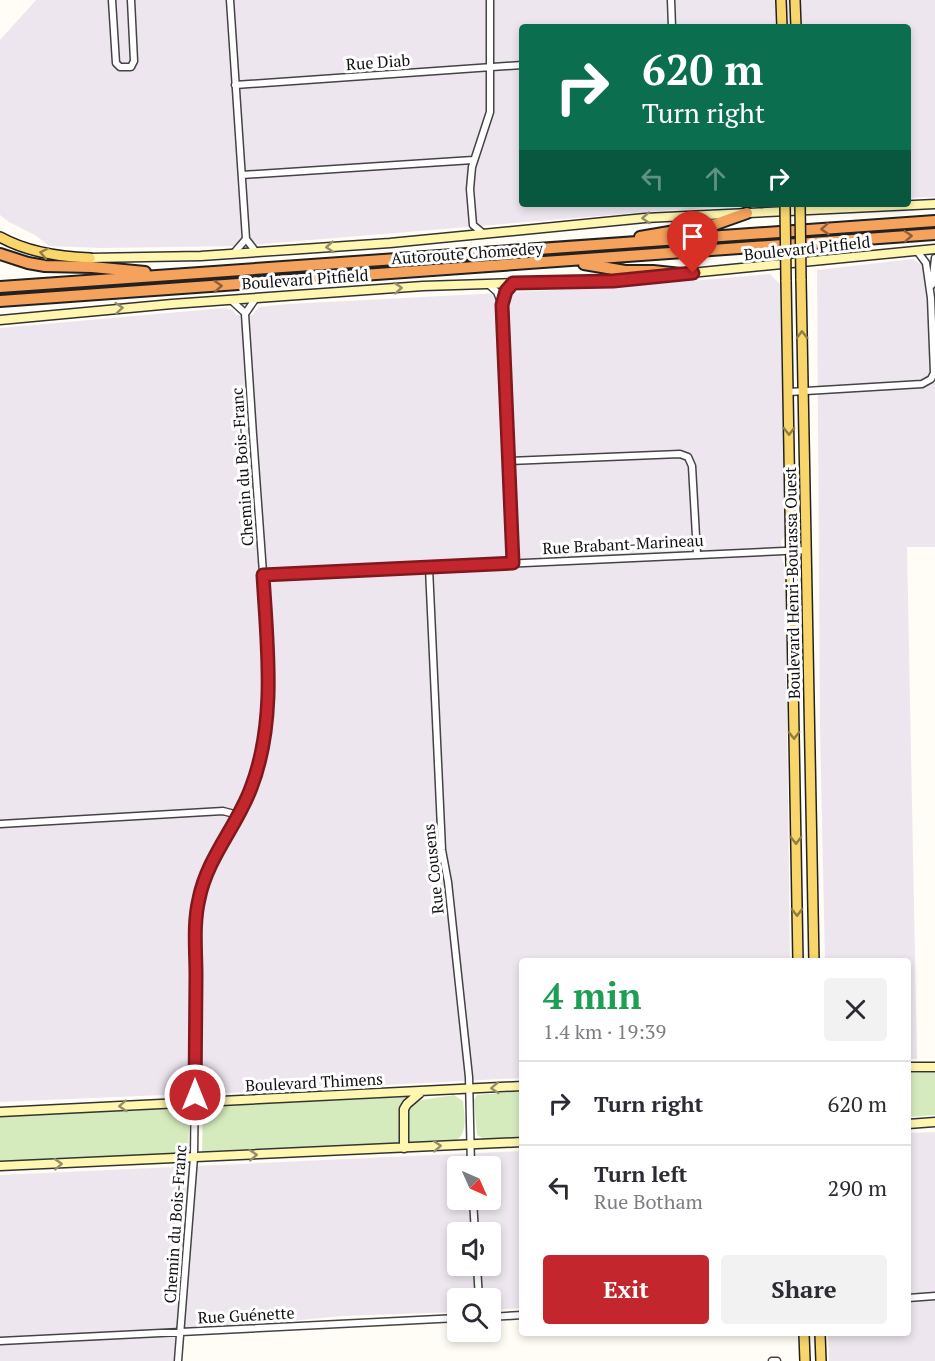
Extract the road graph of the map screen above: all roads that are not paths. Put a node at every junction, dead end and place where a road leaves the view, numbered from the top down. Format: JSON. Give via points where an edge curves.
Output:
{"nodes":[{"id":1,"x":112,"y":0,"type":"edge"},
{"id":2,"x":131,"y":0,"type":"edge"},
{"id":3,"x":230,"y":0,"type":"edge"},
{"id":4,"x":490,"y":0,"type":"edge"},
{"id":5,"x":671,"y":0,"type":"edge"},
{"id":6,"x":781,"y":0,"type":"edge"},
{"id":7,"x":795,"y":0,"type":"edge"},
{"id":8,"x":672,"y":24,"type":"edge"},
{"id":9,"x":782,"y":24,"type":"edge"},
{"id":10,"x":796,"y":24,"type":"edge"},
{"id":11,"x":519,"y":65,"type":"edge"},
{"id":12,"x":491,"y":67,"type":"junction"},
{"id":13,"x":235,"y":85,"type":"junction"},
{"id":14,"x":473,"y":160,"type":"junction"},
{"id":15,"x":242,"y":174,"type":"junction"},
{"id":16,"x":935,"y":204,"type":"edge"},
{"id":17,"x":911,"y":205,"type":"edge"},
{"id":18,"x":785,"y":207,"type":"edge"},
{"id":19,"x":800,"y":207,"type":"edge"},
{"id":20,"x":872,"y":207,"type":"edge"},
{"id":21,"x":747,"y":213,"type":"junction"},
{"id":22,"x":935,"y":221,"type":"edge"},
{"id":23,"x":473,"y":225,"type":"junction"},
{"id":24,"x":484,"y":234,"type":"junction"},
{"id":25,"x":935,"y":234,"type":"edge"},
{"id":26,"x":463,"y":236,"type":"junction"},
{"id":27,"x":0,"y":237,"type":"edge"},
{"id":28,"x":246,"y":239,"type":"junction"},
{"id":29,"x":599,"y":245,"type":"junction"},
{"id":30,"x":935,"y":249,"type":"edge"},
{"id":31,"x":917,"y":251,"type":"junction"},
{"id":32,"x":256,"y":252,"type":"junction"},
{"id":33,"x":2,"y":254,"type":"edge"},
{"id":34,"x":233,"y":254,"type":"junction"},
{"id":35,"x":90,"y":258,"type":"joint"},
{"id":36,"x":935,"y":258,"type":"edge"},
{"id":37,"x":566,"y":262,"type":"junction"},
{"id":38,"x":175,"y":274,"type":"junction"},
{"id":39,"x":681,"y":274,"type":"junction"},
{"id":40,"x":488,"y":283,"type":"junction"},
{"id":41,"x":513,"y":283,"type":"junction"},
{"id":42,"x":0,"y":287,"type":"edge"},
{"id":43,"x":256,"y":298,"type":"junction"},
{"id":44,"x":931,"y":298,"type":"junction"},
{"id":45,"x":231,"y":300,"type":"junction"},
{"id":46,"x":0,"y":301,"type":"edge"},
{"id":47,"x":502,"y":305,"type":"junction"},
{"id":48,"x":244,"y":312,"type":"junction"},
{"id":49,"x":0,"y":320,"type":"edge"},
{"id":50,"x":803,"y":391,"type":"junction"},
{"id":51,"x":789,"y":392,"type":"junction"},
{"id":52,"x":509,"y":461,"type":"junction"},
{"id":53,"x":791,"y":550,"type":"junction"},
{"id":54,"x":806,"y":550,"type":"junction"},
{"id":55,"x":697,"y":554,"type":"junction"},
{"id":56,"x":513,"y":563,"type":"junction"},
{"id":57,"x":429,"y":568,"type":"junction"},
{"id":58,"x":263,"y":575,"type":"junction"},
{"id":59,"x":238,"y":815,"type":"junction"},
{"id":60,"x":0,"y":824,"type":"edge"},
{"id":61,"x":798,"y":958,"type":"edge"},
{"id":62,"x":814,"y":958,"type":"edge"},
{"id":63,"x":911,"y":1067,"type":"edge"},
{"id":64,"x":935,"y":1067,"type":"edge"},
{"id":65,"x":519,"y":1086,"type":"edge"},
{"id":66,"x":468,"y":1089,"type":"junction"},
{"id":67,"x":422,"y":1092,"type":"junction"},
{"id":68,"x":195,"y":1103,"type":"junction"},
{"id":69,"x":0,"y":1112,"type":"edge"},
{"id":70,"x":935,"y":1122,"type":"edge"},
{"id":71,"x":911,"y":1124,"type":"edge"},
{"id":72,"x":519,"y":1142,"type":"edge"},
{"id":73,"x":470,"y":1144,"type":"junction"},
{"id":74,"x":404,"y":1148,"type":"junction"},
{"id":75,"x":471,"y":1156,"type":"edge"},
{"id":76,"x":194,"y":1157,"type":"junction"},
{"id":77,"x":0,"y":1166,"type":"edge"},
{"id":78,"x":935,"y":1296,"type":"edge"},
{"id":79,"x":911,"y":1298,"type":"edge"},
{"id":80,"x":519,"y":1315,"type":"edge"},
{"id":81,"x":501,"y":1316,"type":"edge"},
{"id":82,"x":447,"y":1319,"type":"edge"},
{"id":83,"x":181,"y":1332,"type":"junction"},
{"id":84,"x":804,"y":1336,"type":"edge"},
{"id":85,"x":820,"y":1336,"type":"edge"},
{"id":86,"x":0,"y":1341,"type":"edge"},
{"id":87,"x":178,"y":1361,"type":"edge"},
{"id":88,"x":772,"y":1361,"type":"edge"},
{"id":89,"x":777,"y":1361,"type":"edge"},
{"id":90,"x":805,"y":1361,"type":"edge"},
{"id":91,"x":821,"y":1361,"type":"edge"}],
"edges":[{"from":1,"to":2,"type":"street","via":[[116,63],[120,67],[131,67],[134,61]]},
{"from":3,"to":13,"type":"street"},
{"from":4,"to":12,"type":"street"},
{"from":5,"to":8,"type":"street"},
{"from":6,"to":9,"type":"main road"},
{"from":7,"to":10,"type":"main road"},
{"from":11,"to":12,"type":"street","name":"Rue Diab"},
{"from":12,"to":13,"type":"street","name":"Rue Diab"},
{"from":12,"to":14,"type":"street","via":[[490,111]]},
{"from":13,"to":15,"type":"street"},
{"from":14,"to":15,"type":"street"},
{"from":14,"to":23,"type":"street"},
{"from":15,"to":28,"type":"street"},
{"from":16,"to":17,"type":"main road","name":"Boulevard Pitfield"},
{"from":18,"to":51,"type":"main road","name":"Boulevard Henri-Bourassa Ouest","bridge":true},
{"from":50,"to":19,"type":"main road","name":"Boulevard Henri-Bourassa Ouest","one_way":true,"bridge":true},
{"from":20,"to":21,"type":"main road","name":"Boulevard Pitfield"},
{"from":21,"to":24,"type":"main road","name":"Boulevard Pitfield","one_way":true,"via":[[645,218]]},
{"from":21,"to":29,"type":"highway","via":[[716,224]]},
{"from":22,"to":29,"type":"highway","name":"Autoroute Chomedey","one_way":true},
{"from":23,"to":24,"type":"street"},
{"from":23,"to":26,"type":"street"},
{"from":24,"to":26,"type":"main road","name":"Boulevard Pitfield"},
{"from":37,"to":25,"type":"highway","name":"Autoroute Chomedey","one_way":true},
{"from":26,"to":32,"type":"main road","name":"Boulevard Pitfield","one_way":true},
{"from":35,"to":27,"type":"main road","one_way":true,"via":[[37,251]]},
{"from":28,"to":32,"type":"street"},
{"from":28,"to":34,"type":"street"},
{"from":29,"to":38,"type":"highway","name":"Autoroute Chomedey"},
{"from":30,"to":31,"type":"main road","name":"Boulevard Pitfield"},
{"from":31,"to":39,"type":"main road","name":"Boulevard Pitfield"},
{"from":31,"to":44,"type":"street","via":[[927,263]]},
{"from":32,"to":34,"type":"main road","name":"Boulevard Pitfield"},
{"from":33,"to":38,"type":"highway","via":[[45,266]]},
{"from":34,"to":35,"type":"main road","name":"Boulevard Pitfield"},
{"from":36,"to":44,"type":"street"},
{"from":37,"to":39,"type":"highway"},
{"from":46,"to":37,"type":"highway","name":"Autoroute Chomedey","one_way":true},
{"from":38,"to":42,"type":"highway","name":"Autoroute Chomedey"},
{"from":39,"to":41,"type":"main road","name":"Boulevard Pitfield","via":[[613,281]]},
{"from":40,"to":41,"type":"main road","name":"Boulevard Pitfield"},
{"from":43,"to":40,"type":"main road","name":"Boulevard Pitfield","one_way":true},
{"from":40,"to":47,"type":"street"},
{"from":41,"to":47,"type":"street"},
{"from":43,"to":45,"type":"main road","name":"Boulevard Pitfield"},
{"from":43,"to":48,"type":"street"},
{"from":44,"to":50,"type":"street","via":[[934,373],[928,382]]},
{"from":45,"to":48,"type":"street"},
{"from":49,"to":45,"type":"main road","name":"Boulevard Pitfield","one_way":true},
{"from":47,"to":52,"type":"street"},
{"from":48,"to":58,"type":"street","name":"Chemin du Bois-Franc"},
{"from":50,"to":51,"type":"street"},
{"from":50,"to":54,"type":"main road","name":"Boulevard Henri-Bourassa Ouest"},
{"from":51,"to":53,"type":"main road","name":"Boulevard Henri-Bourassa Ouest","one_way":true},
{"from":52,"to":55,"type":"street","via":[[680,454],[688,457],[692,466]]},
{"from":52,"to":56,"type":"street"},
{"from":53,"to":54,"type":"street","name":"Rue Brabant-Marineau"},
{"from":53,"to":55,"type":"street","name":"Rue Brabant-Marineau"},
{"from":53,"to":61,"type":"main road","name":"Boulevard Henri-Bourassa Ouest","one_way":true},
{"from":54,"to":62,"type":"main road","name":"Boulevard Henri-Bourassa Ouest"},
{"from":55,"to":56,"type":"street","name":"Rue Brabant-Marineau"},
{"from":56,"to":57,"type":"street","name":"Rue Brabant-Marineau"},
{"from":57,"to":58,"type":"street","name":"Rue Brabant-Marineau"},
{"from":57,"to":66,"type":"street","name":"Rue Cousens","via":[[442,850]]},
{"from":58,"to":59,"type":"street","name":"Chemin du Bois-Franc","via":[[266,722],[257,772]]},
{"from":59,"to":60,"type":"street","via":[[223,811]]},
{"from":59,"to":68,"type":"street","name":"Chemin du Bois-Franc","via":[[207,874],[198,903]]},
{"from":63,"to":64,"type":"main road"},
{"from":65,"to":66,"type":"main road","name":"Boulevard Thimens","one_way":true},
{"from":66,"to":67,"type":"main road","name":"Boulevard Thimens"},
{"from":66,"to":73,"type":"street","name":"Rue Cousens"},
{"from":67,"to":68,"type":"main road","name":"Boulevard Thimens"},
{"from":67,"to":74,"type":"main road","via":[[404,1109]]},
{"from":68,"to":69,"type":"main road","name":"Boulevard Thimens","one_way":true},
{"from":68,"to":76,"type":"street","name":"Chemin du Bois-Franc"},
{"from":70,"to":71,"type":"main road"},
{"from":72,"to":73,"type":"main road"},
{"from":74,"to":73,"type":"main road","one_way":true},
{"from":73,"to":75,"type":"street","name":"Rue Cousens"},
{"from":76,"to":74,"type":"main road","one_way":true},
{"from":77,"to":76,"type":"main road","one_way":true},
{"from":76,"to":83,"type":"street","name":"Chemin du Bois-Franc"},
{"from":78,"to":79,"type":"street"},
{"from":80,"to":81,"type":"street"},
{"from":82,"to":83,"type":"street","name":"Rue Guénette"},
{"from":83,"to":86,"type":"street","name":"Rue Guénette"},
{"from":83,"to":87,"type":"street","name":"Chemin du Bois-Franc"},
{"from":84,"to":90,"type":"main road"},
{"from":85,"to":91,"type":"main road"},
{"from":88,"to":89,"type":"street"}]}
